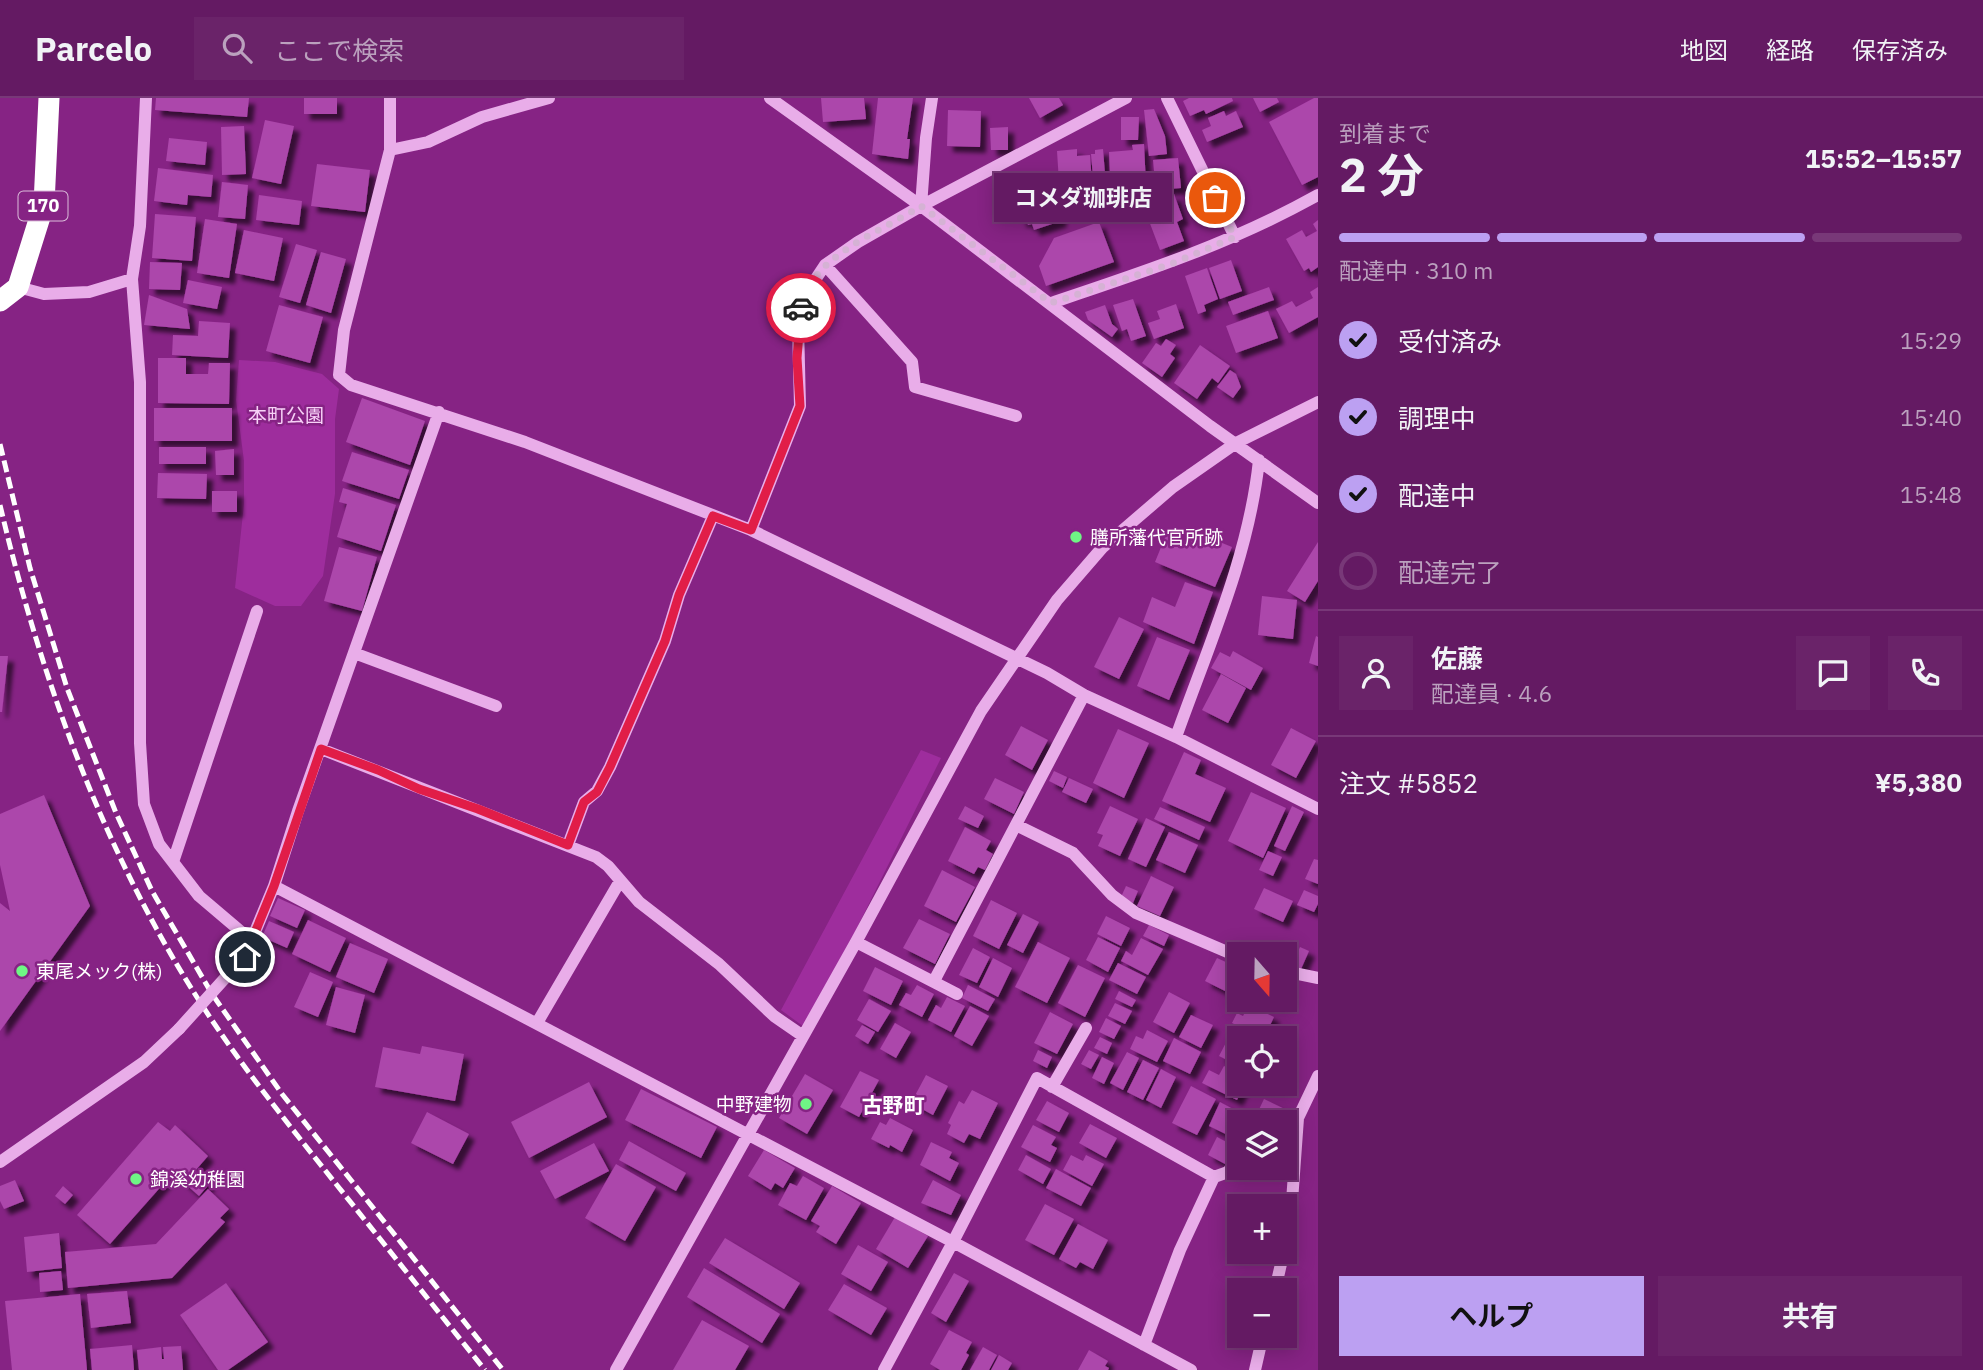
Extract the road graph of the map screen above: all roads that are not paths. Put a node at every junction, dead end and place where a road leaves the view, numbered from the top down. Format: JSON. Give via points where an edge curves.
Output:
{"nodes":[{"id":1,"x":49,"y":98,"type":"edge"},
{"id":2,"x":146,"y":98,"type":"edge"},
{"id":3,"x":390,"y":98,"type":"edge"},
{"id":4,"x":549,"y":98,"type":"edge"},
{"id":5,"x":770,"y":98,"type":"edge"},
{"id":6,"x":932,"y":98,"type":"edge"},
{"id":7,"x":1126,"y":98,"type":"edge"},
{"id":8,"x":1167,"y":98,"type":"edge"},
{"id":9,"x":390,"y":150,"type":"junction"},
{"id":10,"x":1318,"y":195,"type":"edge"},
{"id":11,"x":921,"y":206,"type":"junction"},
{"id":12,"x":1235,"y":237,"type":"junction"},
{"id":13,"x":825,"y":265,"type":"junction"},
{"id":14,"x":132,"y":279,"type":"junction"},
{"id":15,"x":18,"y":287,"type":"junction"},
{"id":16,"x":0,"y":302,"type":"edge"},
{"id":17,"x":1051,"y":303,"type":"junction"},
{"id":18,"x":1318,"y":402,"type":"edge"},
{"id":19,"x":439,"y":412,"type":"junction"},
{"id":20,"x":1016,"y":416,"type":"dead end"},
{"id":21,"x":1236,"y":443,"type":"junction"},
{"id":22,"x":1259,"y":460,"type":"junction"},
{"id":23,"x":1318,"y":503,"type":"edge"},
{"id":24,"x":713,"y":516,"type":"junction"},
{"id":25,"x":751,"y":530,"type":"junction"},
{"id":26,"x":257,"y":611,"type":"dead end"},
{"id":27,"x":354,"y":653,"type":"junction"},
{"id":28,"x":1016,"y":660,"type":"junction"},
{"id":29,"x":1084,"y":695,"type":"junction"},
{"id":30,"x":496,"y":706,"type":"dead end"},
{"id":31,"x":1176,"y":737,"type":"junction"},
{"id":32,"x":321,"y":749,"type":"junction"},
{"id":33,"x":1318,"y":809,"type":"edge"},
{"id":34,"x":1016,"y":825,"type":"junction"},
{"id":35,"x":568,"y":845,"type":"junction"},
{"id":36,"x":173,"y":862,"type":"junction"},
{"id":37,"x":620,"y":881,"type":"junction"},
{"id":38,"x":274,"y":886,"type":"junction"},
{"id":39,"x":252,"y":941,"type":"junction"},
{"id":40,"x":856,"y":942,"type":"junction"},
{"id":41,"x":1227,"y":952,"type":"edge"},
{"id":42,"x":1297,"y":974,"type":"edge"},
{"id":43,"x":1318,"y":978,"type":"edge"},
{"id":44,"x":934,"y":981,"type":"junction"},
{"id":45,"x":957,"y":995,"type":"dead end"},
{"id":46,"x":537,"y":1023,"type":"junction"},
{"id":47,"x":1086,"y":1028,"type":"dead end"},
{"id":48,"x":803,"y":1036,"type":"junction"},
{"id":49,"x":1318,"y":1076,"type":"edge"},
{"id":50,"x":1052,"y":1087,"type":"junction"},
{"id":51,"x":1297,"y":1123,"type":"edge"},
{"id":52,"x":749,"y":1135,"type":"junction"},
{"id":53,"x":0,"y":1162,"type":"edge"},
{"id":54,"x":1227,"y":1172,"type":"edge"},
{"id":55,"x":1214,"y":1177,"type":"junction"},
{"id":56,"x":953,"y":1242,"type":"junction"},
{"id":57,"x":1144,"y":1345,"type":"junction"},
{"id":58,"x":1260,"y":1348,"type":"edge"},
{"id":59,"x":616,"y":1370,"type":"edge"},
{"id":60,"x":884,"y":1370,"type":"edge"},
{"id":61,"x":1191,"y":1370,"type":"edge"},
{"id":62,"x":1255,"y":1370,"type":"edge"}],
"edges":[{"from":1,"to":15,"type":"highway","number":"170","via":[[44,204]]},
{"from":2,"to":14,"type":"street","via":[[140,226]]},
{"from":3,"to":9,"type":"street"},
{"from":4,"to":9,"type":"street","via":[[482,117],[428,142]]},
{"from":5,"to":11,"type":"street"},
{"from":6,"to":11,"type":"street"},
{"from":7,"to":11,"type":"street"},
{"from":8,"to":12,"type":"street"},
{"from":9,"to":19,"type":"street","via":[[344,330],[339,375],[351,385]]},
{"from":10,"to":12,"type":"street"},
{"from":11,"to":13,"type":"street"},
{"from":11,"to":17,"type":"street"},
{"from":12,"to":17,"type":"street","via":[[1171,264]]},
{"from":13,"to":20,"type":"street","via":[[912,362],[915,387]]},
{"from":13,"to":25,"type":"street","via":[[803,298],[798,325],[800,406]]},
{"from":14,"to":15,"type":"street","via":[[89,292],[44,293]]},
{"from":14,"to":36,"type":"street","via":[[140,382],[144,804],[159,845]]},
{"from":15,"to":16,"type":"highway"},
{"from":17,"to":21,"type":"street"},
{"from":18,"to":21,"type":"street"},
{"from":19,"to":24,"type":"street","via":[[607,472]]},
{"from":19,"to":27,"type":"street"},
{"from":21,"to":22,"type":"street"},
{"from":21,"to":28,"type":"street","via":[[1173,487],[1102,548],[1057,600]]},
{"from":22,"to":23,"type":"street"},
{"from":22,"to":31,"type":"street","via":[[1256,495],[1233,580]]},
{"from":24,"to":25,"type":"street"},
{"from":24,"to":35,"type":"street","via":[[610,767],[597,792],[584,802]]},
{"from":25,"to":28,"type":"street"},
{"from":26,"to":36,"type":"street"},
{"from":27,"to":30,"type":"street"},
{"from":27,"to":32,"type":"street"},
{"from":28,"to":29,"type":"street"},
{"from":28,"to":40,"type":"street","via":[[981,710]]},
{"from":29,"to":31,"type":"street"},
{"from":29,"to":34,"type":"street"},
{"from":31,"to":33,"type":"street"},
{"from":32,"to":35,"type":"street"},
{"from":32,"to":38,"type":"street"},
{"from":34,"to":41,"type":"street","via":[[1073,853],[1112,895],[1136,913]]},
{"from":34,"to":44,"type":"street"},
{"from":35,"to":37,"type":"street","via":[[596,857]]},
{"from":36,"to":39,"type":"street","via":[[199,896]]},
{"from":37,"to":46,"type":"street"},
{"from":37,"to":48,"type":"street","via":[[639,902]]},
{"from":38,"to":39,"type":"street"},
{"from":38,"to":46,"type":"street"},
{"from":39,"to":53,"type":"street","bridge":true,"via":[[245,957],[144,1062]]},
{"from":40,"to":44,"type":"street"},
{"from":40,"to":48,"type":"street"},
{"from":42,"to":43,"type":"street"},
{"from":44,"to":45,"type":"street"},
{"from":46,"to":52,"type":"street"},
{"from":47,"to":50,"type":"street"},
{"from":48,"to":52,"type":"street"},
{"from":49,"to":51,"type":"street"},
{"from":50,"to":55,"type":"street"},
{"from":50,"to":56,"type":"street","via":[[1037,1079]]},
{"from":52,"to":56,"type":"street"},
{"from":52,"to":59,"type":"street"},
{"from":54,"to":55,"type":"street"},
{"from":55,"to":57,"type":"street"},
{"from":56,"to":57,"type":"street"},
{"from":56,"to":60,"type":"street"},
{"from":57,"to":61,"type":"street"},
{"from":58,"to":62,"type":"street"}]}
